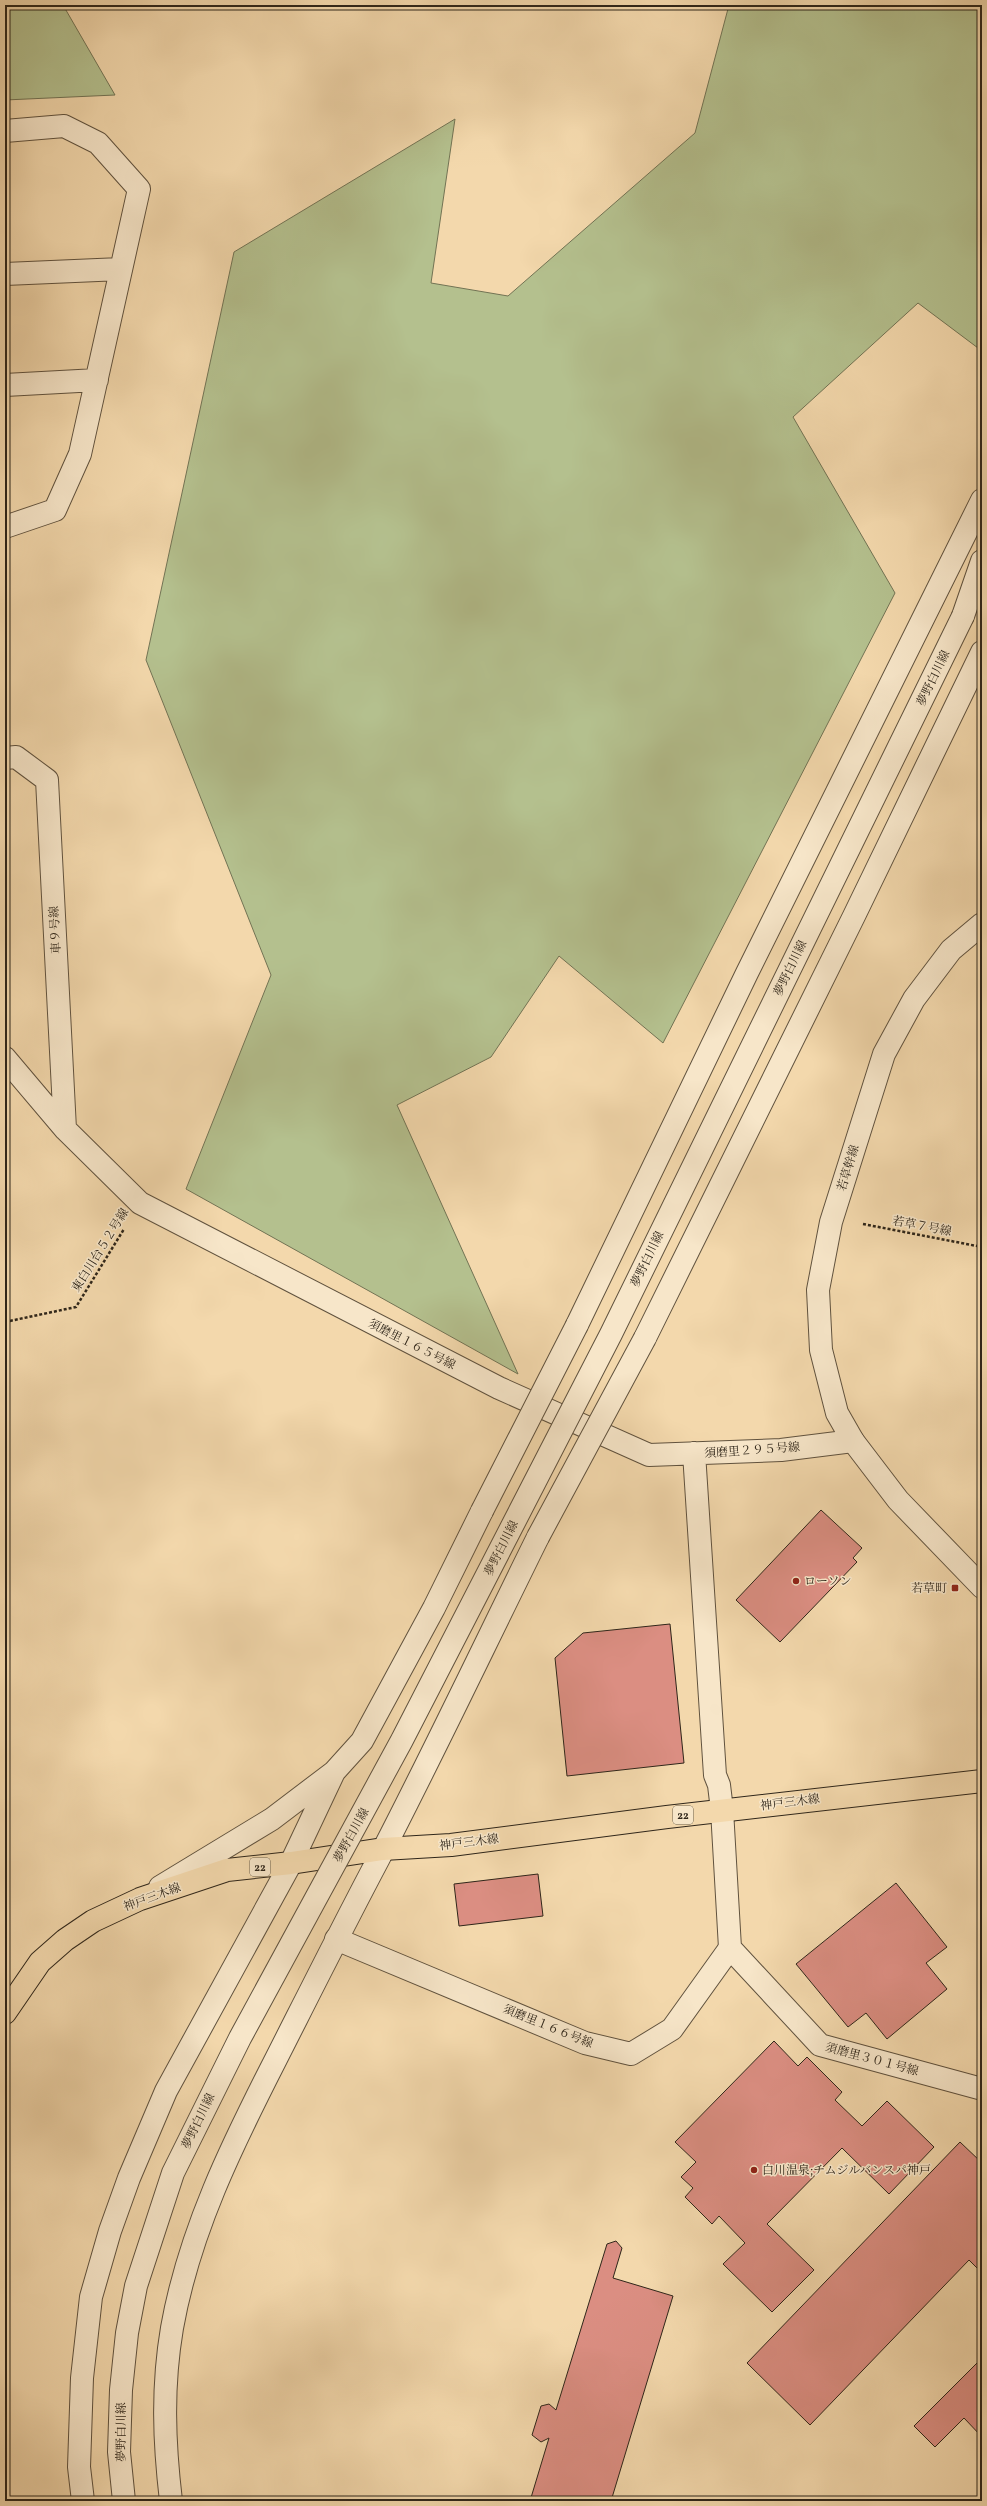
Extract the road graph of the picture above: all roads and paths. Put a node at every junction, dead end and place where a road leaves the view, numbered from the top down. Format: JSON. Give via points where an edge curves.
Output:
{"nodes":[{"id":1,"x":5,"y":130,"type":"edge"},
{"id":2,"x":121,"y":269,"type":"junction"},
{"id":3,"x":5,"y":274,"type":"edge"},
{"id":4,"x":97,"y":380,"type":"junction"},
{"id":5,"x":5,"y":385,"type":"edge"},
{"id":6,"x":982,"y":500,"type":"edge"},
{"id":7,"x":5,"y":527,"type":"edge"},
{"id":8,"x":982,"y":561,"type":"edge"},
{"id":9,"x":982,"y":582,"type":"edge"},
{"id":10,"x":963,"y":616,"type":"junction"},
{"id":11,"x":982,"y":652,"type":"edge"},
{"id":12,"x":5,"y":758,"type":"edge"},
{"id":13,"x":982,"y":924,"type":"edge"},
{"id":14,"x":5,"y":1058,"type":"edge"},
{"id":15,"x":65,"y":1129,"type":"junction"},
{"id":16,"x":140,"y":1203,"type":"junction"},
{"id":17,"x":859,"y":1223,"type":"dead end"},
{"id":18,"x":982,"y":1247,"type":"edge"},
{"id":19,"x":5,"y":1322,"type":"edge"},
{"id":20,"x":853,"y":1441,"type":"junction"},
{"id":21,"x":694,"y":1453,"type":"junction"},
{"id":22,"x":982,"y":1587,"type":"edge"},
{"id":23,"x":334,"y":1772,"type":"junction"},
{"id":24,"x":982,"y":1781,"type":"edge"},
{"id":25,"x":722,"y":1810,"type":"junction"},
{"id":26,"x":383,"y":1849,"type":"junction"},
{"id":27,"x":291,"y":1863,"type":"junction"},
{"id":28,"x":140,"y":1899,"type":"junction"},
{"id":29,"x":336,"y":1939,"type":"junction"},
{"id":30,"x":730,"y":1948,"type":"junction"},
{"id":31,"x":5,"y":2014,"type":"edge"},
{"id":32,"x":982,"y":2089,"type":"edge"},
{"id":33,"x":84,"y":2501,"type":"edge"},
{"id":34,"x":124,"y":2501,"type":"edge"},
{"id":35,"x":171,"y":2501,"type":"edge"}],
"edges":[{"from":1,"to":2,"type":"street","via":[[64,126],[98,143],[139,189]]},
{"from":2,"to":3,"type":"street"},
{"from":2,"to":4,"type":"street"},
{"from":4,"to":5,"type":"street"},
{"from":4,"to":7,"type":"street","via":[[80,454],[55,510]]},
{"from":6,"to":23,"type":"street","bridge":true,"via":[[754,959],[577,1325],[434,1608],[362,1740]]},
{"from":8,"to":10,"type":"street","name":"夢野白川線"},
{"from":9,"to":10,"type":"street","name":"夢野白川線"},
{"from":10,"to":34,"type":"street","name":"夢野白川線","bridge":true,"via":[[608,1341],[402,1740],[240,2038],[173,2173],[136,2286],[127,2333],[121,2390],[119,2452]]},
{"from":11,"to":26,"type":"street","bridge":true,"via":[[644,1338],[538,1537]]},
{"from":12,"to":15,"type":"street","name":"車９号線","via":[[16,758],[47,780]]},
{"from":13,"to":20,"type":"street","name":"若草幹線","via":[[951,950],[919,992],[884,1054],[831,1222],[818,1290],[821,1350],[837,1413]]},
{"from":14,"to":15,"type":"street"},
{"from":15,"to":16,"type":"street"},
{"from":16,"to":19,"type":"path","name":"東白川台５２号線","via":[[76,1307]]},
{"from":16,"to":21,"type":"street","name":"須磨里１６５号線","via":[[499,1388],[649,1455]]},
{"from":17,"to":18,"type":"path","name":"若草７号線"},
{"from":20,"to":21,"type":"street","name":"須磨里２９５号線","via":[[781,1450]]},
{"from":20,"to":22,"type":"street","via":[[898,1500]]},
{"from":21,"to":25,"type":"street","name":"須磨里２９５号線","via":[[715,1775]]},
{"from":23,"to":27,"type":"street"},
{"from":23,"to":28,"type":"street","via":[[272,1819]]},
{"from":24,"to":25,"type":"main road","name":"神戸三木線","number":"22"},
{"from":25,"to":26,"type":"main road","name":"神戸三木線","number":"22","via":[[451,1844]]},
{"from":25,"to":30,"type":"street"},
{"from":26,"to":27,"type":"main road","name":"神戸三木線","number":"22"},
{"from":26,"to":29,"type":"street"},
{"from":27,"to":28,"type":"main road","name":"神戸三木線","number":"22","via":[[227,1870]]},
{"from":27,"to":33,"type":"street","via":[[166,2091],[129,2178],[110,2231],[91,2297],[82,2378],[79,2467]]},
{"from":28,"to":31,"type":"main road","name":"神戸三木線","number":"22","via":[[93,1921],[65,1940],[40,1962]]},
{"from":29,"to":30,"type":"street","name":"須磨里１６６号線","via":[[585,2043],[631,2054],[672,2028]]},
{"from":29,"to":35,"type":"street","via":[[233,2143],[209,2201],[188,2264],[172,2327],[165,2390],[164,2444]]},
{"from":30,"to":32,"type":"street","name":"須磨里３０１号線","via":[[820,2044]]}]}
